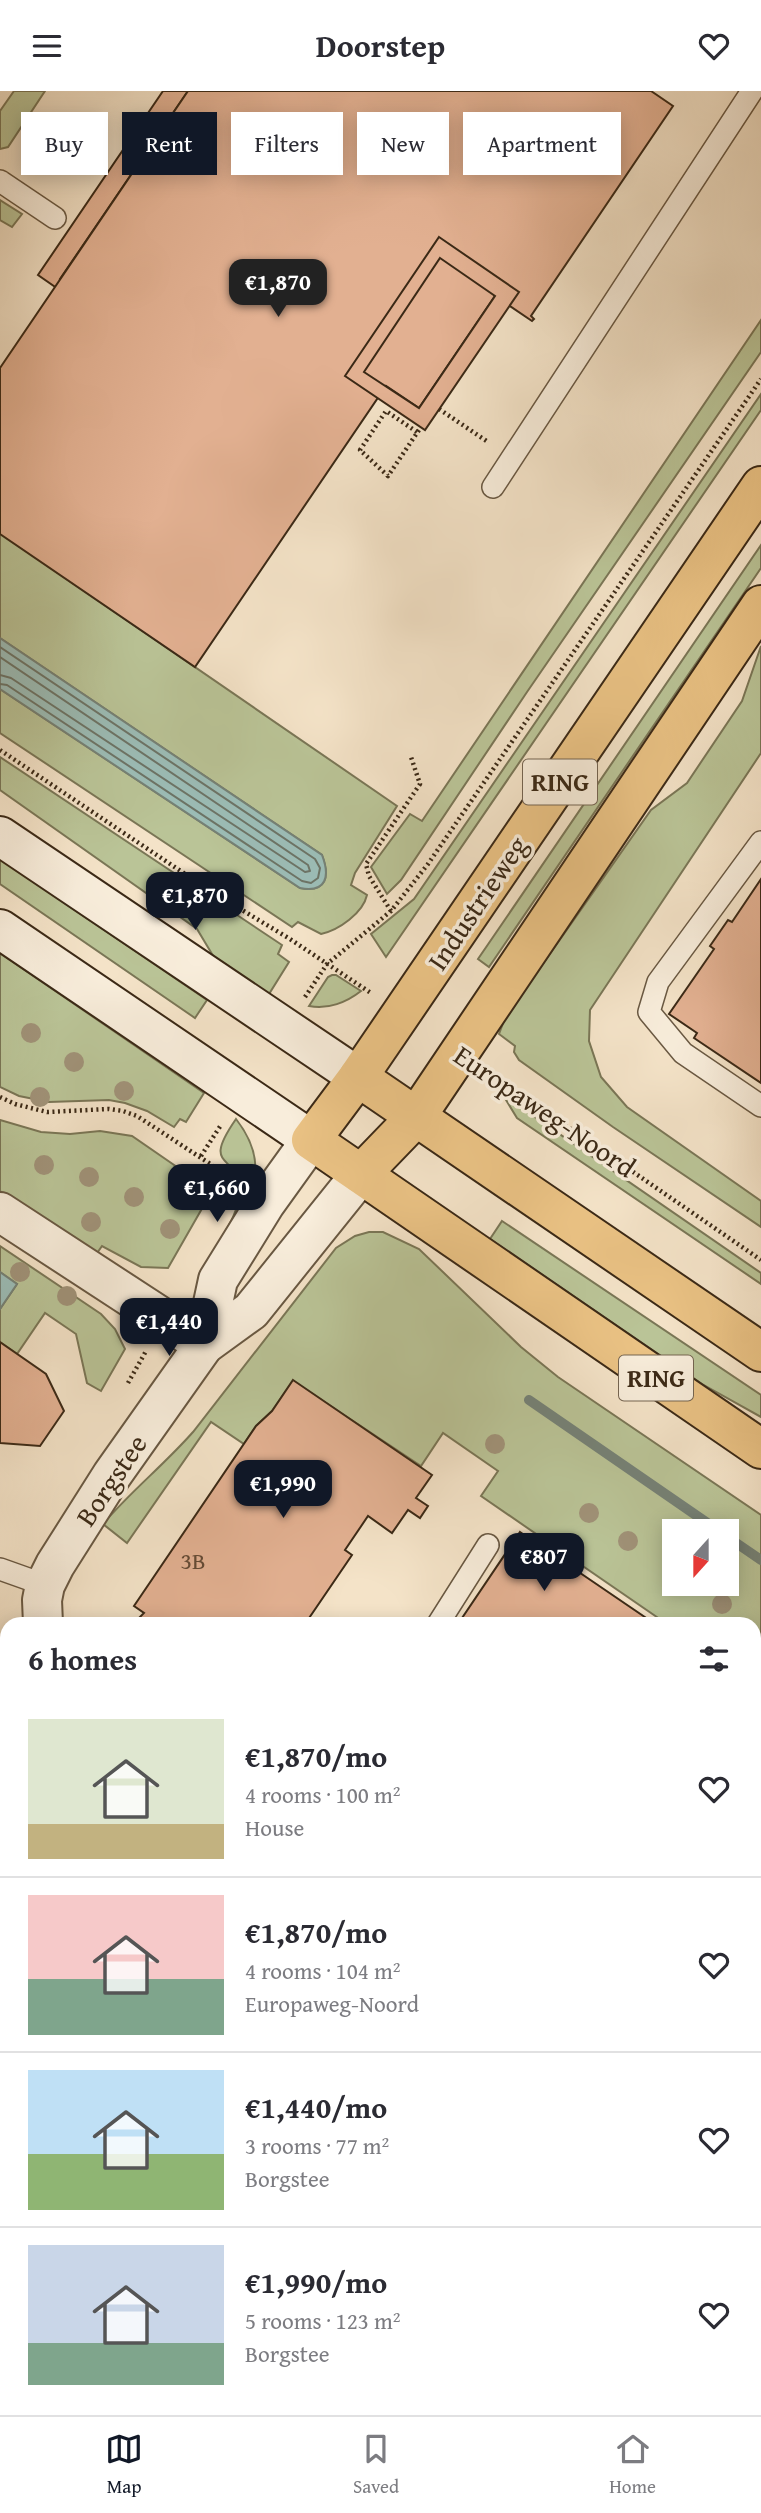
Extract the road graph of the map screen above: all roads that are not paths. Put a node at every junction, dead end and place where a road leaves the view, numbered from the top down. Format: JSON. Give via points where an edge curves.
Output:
{"nodes":[{"id":1,"x":752,"y":91,"type":"edge"},
{"id":2,"x":0,"y":181,"type":"edge"},
{"id":3,"x":55,"y":218,"type":"dead end"},
{"id":4,"x":761,"y":486,"type":"edge"},
{"id":5,"x":493,"y":487,"type":"dead end"},
{"id":6,"x":761,"y":605,"type":"edge"},
{"id":7,"x":0,"y":836,"type":"edge"},
{"id":8,"x":761,"y":842,"type":"edge"},
{"id":9,"x":0,"y":929,"type":"edge"},
{"id":10,"x":358,"y":1077,"type":"junction"},
{"id":11,"x":761,"y":1106,"type":"edge"},
{"id":12,"x":416,"y":1117,"type":"junction"},
{"id":13,"x":310,"y":1140,"type":"junction"},
{"id":14,"x":361,"y":1174,"type":"junction"},
{"id":15,"x":0,"y":1212,"type":"edge"},
{"id":16,"x":204,"y":1345,"type":"junction"},
{"id":17,"x":761,"y":1352,"type":"edge"},
{"id":18,"x":761,"y":1449,"type":"edge"},
{"id":19,"x":488,"y":1545,"type":"dead end"},
{"id":20,"x":0,"y":1569,"type":"edge"},
{"id":21,"x":45,"y":1585,"type":"junction"},
{"id":22,"x":43,"y":1617,"type":"edge"},
{"id":23,"x":442,"y":1617,"type":"edge"}],
"edges":[{"from":1,"to":5,"type":"lane"},
{"from":2,"to":3,"type":"lane"},
{"from":4,"to":10,"type":"main road","name":"Industrieweg","number":"RING"},
{"from":6,"to":12,"type":"main road","number":"RING"},
{"from":7,"to":10,"type":"street"},
{"from":8,"to":11,"type":"lane","via":[[658,982],[649,1012],[683,1053]]},
{"from":9,"to":13,"type":"street"},
{"from":10,"to":12,"type":"main road"},
{"from":10,"to":13,"type":"main road","number":"RING"},
{"from":12,"to":14,"type":"main road"},
{"from":12,"to":17,"type":"main road","number":"RING"},
{"from":13,"to":14,"type":"main road","number":"RING"},
{"from":13,"to":16,"type":"street","name":"Borgstee","via":[[218,1280]]},
{"from":14,"to":16,"type":"street","name":"Borgstee","via":[[251,1311]]},
{"from":14,"to":18,"type":"main road","number":"RING"},
{"from":15,"to":16,"type":"street"},
{"from":16,"to":21,"type":"street","name":"Borgstee","via":[[112,1475]]},
{"from":19,"to":23,"type":"lane"},
{"from":20,"to":21,"type":"lane"},
{"from":21,"to":22,"type":"street","name":"Borgstee"}]}
